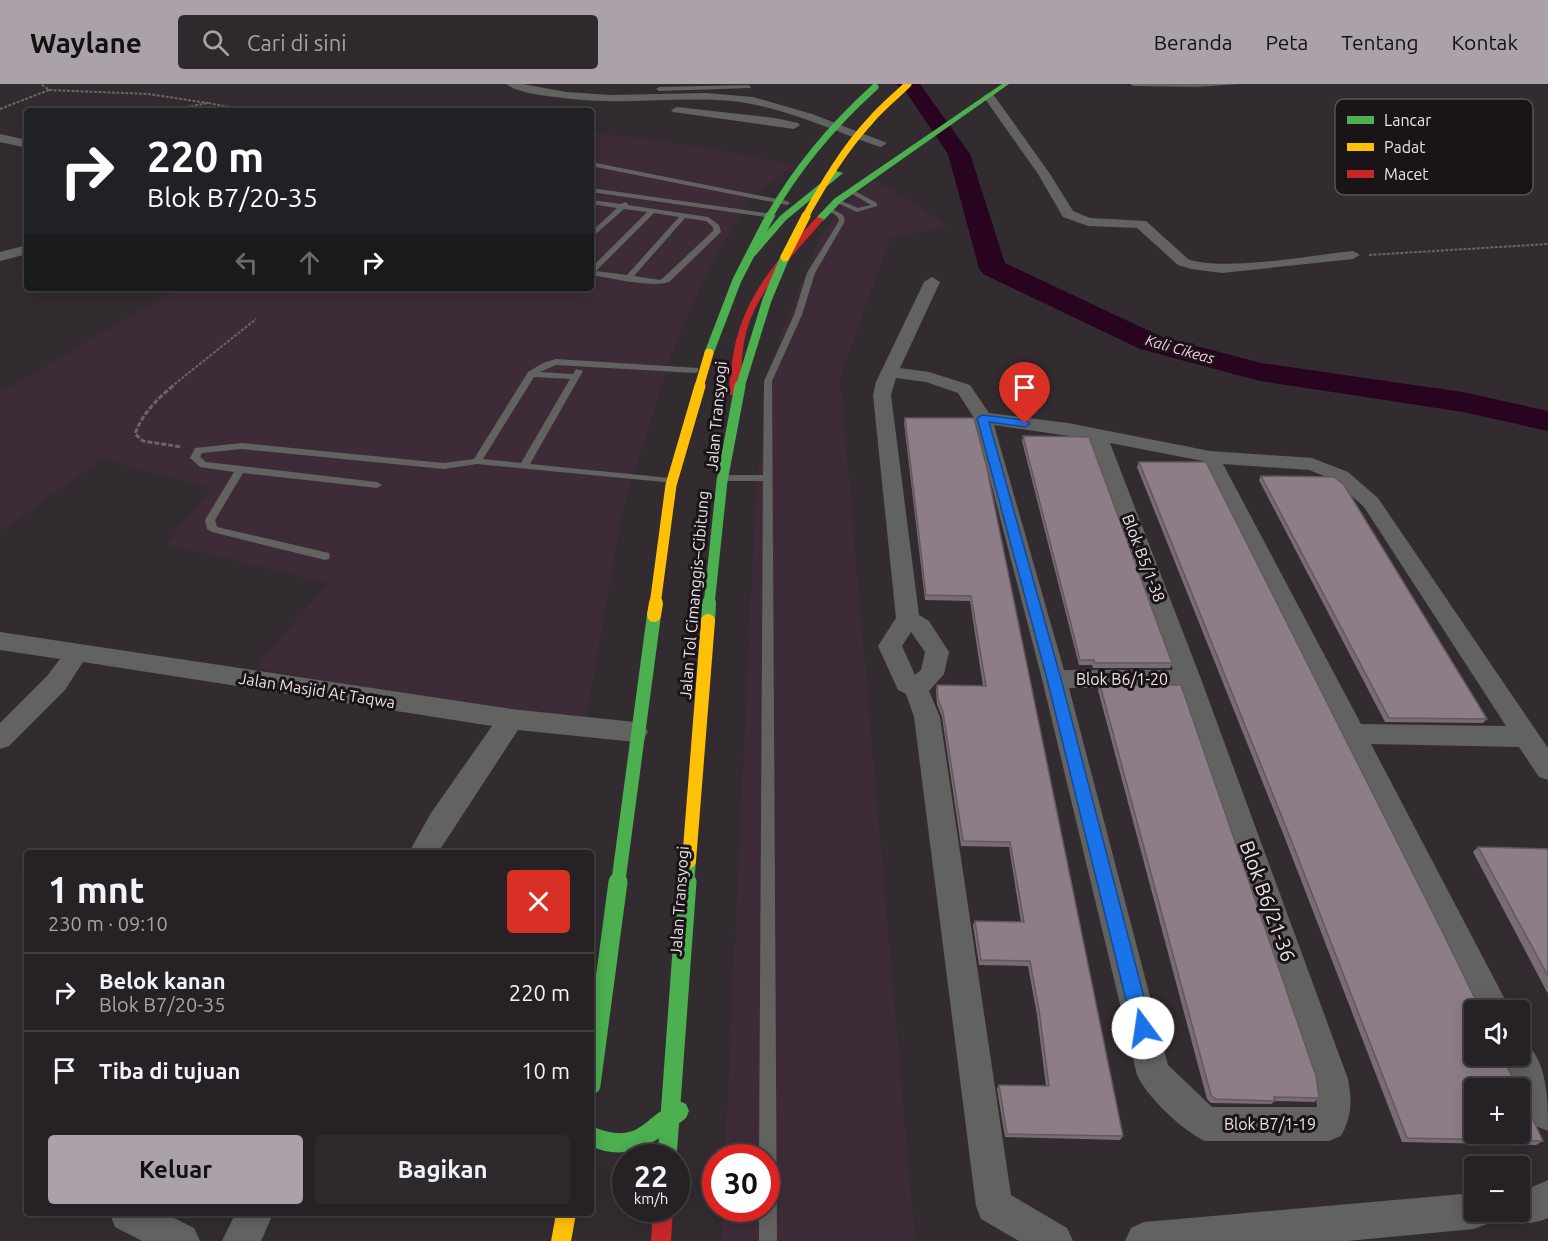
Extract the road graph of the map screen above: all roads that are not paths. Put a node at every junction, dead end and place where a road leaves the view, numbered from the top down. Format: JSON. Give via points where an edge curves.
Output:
{"nodes":[{"id":1,"x":511,"y":84,"type":"edge"},
{"id":2,"x":879,"y":84,"type":"edge"},
{"id":3,"x":908,"y":84,"type":"edge"},
{"id":4,"x":1006,"y":84,"type":"edge"},
{"id":5,"x":1133,"y":84,"type":"edge"},
{"id":6,"x":1196,"y":84,"type":"edge"},
{"id":7,"x":1236,"y":84,"type":"edge"},
{"id":8,"x":1169,"y":85,"type":"edge"},
{"id":9,"x":749,"y":86,"type":"edge"},
{"id":10,"x":659,"y":90,"type":"edge"},
{"id":11,"x":989,"y":96,"type":"junction"},
{"id":12,"x":622,"y":100,"type":"junction"},
{"id":13,"x":750,"y":100,"type":"junction"},
{"id":14,"x":795,"y":110,"type":"junction"},
{"id":15,"x":775,"y":121,"type":"junction"},
{"id":16,"x":0,"y":138,"type":"edge"},
{"id":17,"x":885,"y":140,"type":"joint"},
{"id":18,"x":24,"y":143,"type":"edge"},
{"id":19,"x":864,"y":154,"type":"junction"},
{"id":20,"x":594,"y":165,"type":"edge"},
{"id":21,"x":594,"y":190,"type":"edge"},
{"id":22,"x":850,"y":191,"type":"junction"},
{"id":23,"x":635,"y":196,"type":"junction"},
{"id":24,"x":594,"y":202,"type":"edge"},
{"id":25,"x":833,"y":205,"type":"junction"},
{"id":26,"x":797,"y":206,"type":"junction"},
{"id":27,"x":622,"y":207,"type":"junction"},
{"id":28,"x":652,"y":211,"type":"junction"},
{"id":29,"x":683,"y":216,"type":"junction"},
{"id":30,"x":783,"y":218,"type":"junction"},
{"id":31,"x":594,"y":233,"type":"edge"},
{"id":32,"x":24,"y":250,"type":"edge"},
{"id":33,"x":1353,"y":255,"type":"road end"},
{"id":34,"x":0,"y":257,"type":"edge"},
{"id":35,"x":594,"y":270,"type":"edge"},
{"id":36,"x":594,"y":273,"type":"edge"},
{"id":37,"x":628,"y":279,"type":"junction"},
{"id":38,"x":932,"y":282,"type":"dead end"},
{"id":39,"x":583,"y":362,"type":"junction"},
{"id":40,"x":695,"y":369,"type":"junction"},
{"id":41,"x":891,"y":372,"type":"junction"},
{"id":42,"x":531,"y":374,"type":"junction"},
{"id":43,"x":576,"y":377,"type":"junction"},
{"id":44,"x":982,"y":418,"type":"junction"},
{"id":45,"x":1098,"y":436,"type":"junction"},
{"id":46,"x":1210,"y":458,"type":"junction"},
{"id":47,"x":477,"y":461,"type":"junction"},
{"id":48,"x":524,"y":466,"type":"junction"},
{"id":49,"x":240,"y":470,"type":"junction"},
{"id":50,"x":727,"y":478,"type":"junction"},
{"id":51,"x":767,"y":478,"type":"junction"},
{"id":52,"x":670,"y":481,"type":"junction"},
{"id":53,"x":377,"y":485,"type":"dead end"},
{"id":54,"x":326,"y":556,"type":"dead end"},
{"id":55,"x":908,"y":620,"type":"junction"},
{"id":56,"x":0,"y":641,"type":"edge"},
{"id":57,"x":77,"y":653,"type":"junction"},
{"id":58,"x":1054,"y":679,"type":"junction"},
{"id":59,"x":1189,"y":679,"type":"junction"},
{"id":60,"x":916,"y":688,"type":"junction"},
{"id":61,"x":511,"y":719,"type":"junction"},
{"id":62,"x":635,"y":732,"type":"junction"},
{"id":63,"x":1354,"y":734,"type":"junction"},
{"id":64,"x":1527,"y":737,"type":"junction"},
{"id":65,"x":0,"y":739,"type":"edge"},
{"id":66,"x":1548,"y":769,"type":"edge"},
{"id":67,"x":424,"y":850,"type":"edge"},
{"id":68,"x":1489,"y":1000,"type":"edge"},
{"id":69,"x":594,"y":1019,"type":"edge"},
{"id":70,"x":594,"y":1062,"type":"edge"},
{"id":71,"x":1523,"y":1066,"type":"edge"},
{"id":72,"x":679,"y":1111,"type":"junction"},
{"id":73,"x":1548,"y":1114,"type":"edge"},
{"id":74,"x":1329,"y":1124,"type":"joint"},
{"id":75,"x":594,"y":1138,"type":"edge"},
{"id":76,"x":668,"y":1144,"type":"edge"},
{"id":77,"x":676,"y":1144,"type":"edge"},
{"id":78,"x":1548,"y":1198,"type":"edge"},
{"id":79,"x":1530,"y":1205,"type":"edge"},
{"id":80,"x":1464,"y":1211,"type":"edge"},
{"id":81,"x":132,"y":1216,"type":"edge"},
{"id":82,"x":254,"y":1216,"type":"edge"},
{"id":83,"x":566,"y":1216,"type":"edge"},
{"id":84,"x":574,"y":1216,"type":"edge"},
{"id":85,"x":662,"y":1222,"type":"edge"},
{"id":86,"x":671,"y":1222,"type":"edge"},
{"id":87,"x":181,"y":1241,"type":"edge"},
{"id":88,"x":241,"y":1241,"type":"edge"},
{"id":89,"x":561,"y":1241,"type":"edge"},
{"id":90,"x":570,"y":1241,"type":"edge"},
{"id":91,"x":661,"y":1241,"type":"edge"},
{"id":92,"x":670,"y":1241,"type":"edge"},
{"id":93,"x":768,"y":1241,"type":"edge"},
{"id":94,"x":1054,"y":1241,"type":"edge"},
{"id":95,"x":1144,"y":1241,"type":"edge"}],
"edges":[{"from":1,"to":12,"type":"street"},
{"from":2,"to":70,"type":"highway","name":"Jalan Tol Cimanggis–Cibitung","bridge":true,"via":[[813,150],[750,252],[709,349],[688,420],[671,485]]},
{"from":3,"to":76,"type":"highway","name":"Jalan Tol Cimanggis–Cibitung","bridge":true,"via":[[868,121],[842,154],[784,255],[750,352],[733,423],[720,487],[711,578]]},
{"from":4,"to":11,"type":"highway","name":"Jalan Transyogi"},
{"from":5,"to":8,"type":"lane"},
{"from":6,"to":7,"type":"lane"},
{"from":6,"to":8,"type":"lane"},
{"from":9,"to":10,"type":"lane"},
{"from":9,"to":13,"type":"lane"},
{"from":10,"to":12,"type":"street"},
{"from":10,"to":13,"type":"street"},
{"from":11,"to":22,"type":"highway","name":"Jalan Transyogi"},
{"from":11,"to":33,"type":"street","via":[[1068,214],[1088,222],[1141,224],[1191,266],[1222,269]]},
{"from":12,"to":15,"type":"street","via":[[657,108]]},
{"from":13,"to":14,"type":"street"},
{"from":14,"to":15,"type":"street","via":[[793,118]]},
{"from":14,"to":17,"type":"street"},
{"from":15,"to":19,"type":"street","via":[[818,130]]},
{"from":16,"to":18,"type":"street"},
{"from":17,"to":19,"type":"highway","name":"Jalan Transyogi"},
{"from":19,"to":26,"type":"highway","name":"Jalan Transyogi"},
{"from":20,"to":26,"type":"lane"},
{"from":21,"to":23,"type":"lane"},
{"from":22,"to":25,"type":"highway","name":"Jalan Transyogi"},
{"from":22,"to":25,"type":"lane","via":[[872,201],[874,206],[857,210]]},
{"from":23,"to":27,"type":"lane"},
{"from":23,"to":30,"type":"lane"},
{"from":24,"to":27,"type":"lane"},
{"from":25,"to":50,"type":"highway","name":"Jalan Transyogi","via":[[791,249],[752,304],[742,330]]},
{"from":25,"to":51,"type":"lane","via":[[842,221],[811,273],[798,315],[768,381]]},
{"from":26,"to":30,"type":"highway","name":"Jalan Transyogi"},
{"from":27,"to":28,"type":"lane"},
{"from":27,"to":31,"type":"lane"},
{"from":28,"to":29,"type":"lane"},
{"from":28,"to":35,"type":"lane"},
{"from":29,"to":37,"type":"lane"},
{"from":29,"to":37,"type":"lane","via":[[714,222],[717,232],[666,280]]},
{"from":30,"to":40,"type":"highway","name":"Jalan Transyogi","via":[[735,274],[708,322]]},
{"from":32,"to":34,"type":"street"},
{"from":36,"to":37,"type":"lane"},
{"from":38,"to":41,"type":"street"},
{"from":39,"to":40,"type":"lane"},
{"from":39,"to":42,"type":"lane","via":[[556,362]]},
{"from":39,"to":43,"type":"lane"},
{"from":40,"to":52,"type":"highway","name":"Jalan Transyogi"},
{"from":41,"to":44,"type":"street","name":"Blok B7/1-19","via":[[929,377],[964,389]]},
{"from":41,"to":55,"type":"street","via":[[882,395]]},
{"from":42,"to":43,"type":"lane"},
{"from":42,"to":47,"type":"lane"},
{"from":43,"to":48,"type":"lane"},
{"from":44,"to":45,"type":"street"},
{"from":44,"to":58,"type":"street","name":"Blok B7/1-19"},
{"from":45,"to":46,"type":"street"},
{"from":45,"to":59,"type":"street","name":"Blok B5/1-38"},
{"from":46,"to":63,"type":"street"},
{"from":46,"to":64,"type":"street","via":[[1312,464],[1355,487],[1371,503]]},
{"from":47,"to":48,"type":"lane"},
{"from":47,"to":49,"type":"lane","via":[[444,466],[242,446],[198,450],[195,458],[203,465]]},
{"from":48,"to":52,"type":"lane"},
{"from":49,"to":53,"type":"lane"},
{"from":49,"to":54,"type":"lane","via":[[210,520],[212,529]]},
{"from":50,"to":51,"type":"lane"},
{"from":50,"to":72,"type":"highway","name":"Jalan Transyogi"},
{"from":51,"to":93,"type":"lane"},
{"from":52,"to":62,"type":"highway","name":"Jalan Transyogi"},
{"from":55,"to":60,"type":"street","via":[[890,646],[907,682]]},
{"from":55,"to":60,"type":"street","via":[[921,627],[937,652],[932,674]]},
{"from":56,"to":57,"type":"street","name":"Jalan Masjid At Taqwa"},
{"from":57,"to":61,"type":"street","name":"Jalan Masjid At Taqwa"},
{"from":57,"to":65,"type":"street","via":[[56,683]]},
{"from":58,"to":59,"type":"street","name":"Blok B6/1-20"},
{"from":58,"to":74,"type":"street","name":"Blok B7/1-19","via":[[1154,1074],[1205,1124]]},
{"from":59,"to":74,"type":"street","name":"Blok B6/21-36","via":[[1331,1079],[1335,1102]]},
{"from":60,"to":94,"type":"street","via":[[927,717],[994,1206]]},
{"from":61,"to":62,"type":"street","name":"Jalan Masjid At Taqwa"},
{"from":61,"to":67,"type":"street"},
{"from":62,"to":69,"type":"highway","name":"Jalan Transyogi"},
{"from":63,"to":64,"type":"street"},
{"from":63,"to":68,"type":"street"},
{"from":64,"to":66,"type":"street"},
{"from":71,"to":73,"type":"street"},
{"from":72,"to":75,"type":"highway","via":[[646,1137],[604,1144]]},
{"from":72,"to":77,"type":"highway","name":"Jalan Transyogi"},
{"from":78,"to":79,"type":"street"},
{"from":80,"to":95,"type":"street"},
{"from":81,"to":87,"type":"street"},
{"from":82,"to":88,"type":"street"},
{"from":83,"to":89,"type":"highway"},
{"from":84,"to":90,"type":"highway"},
{"from":85,"to":91,"type":"highway"},
{"from":86,"to":92,"type":"highway"}]}
